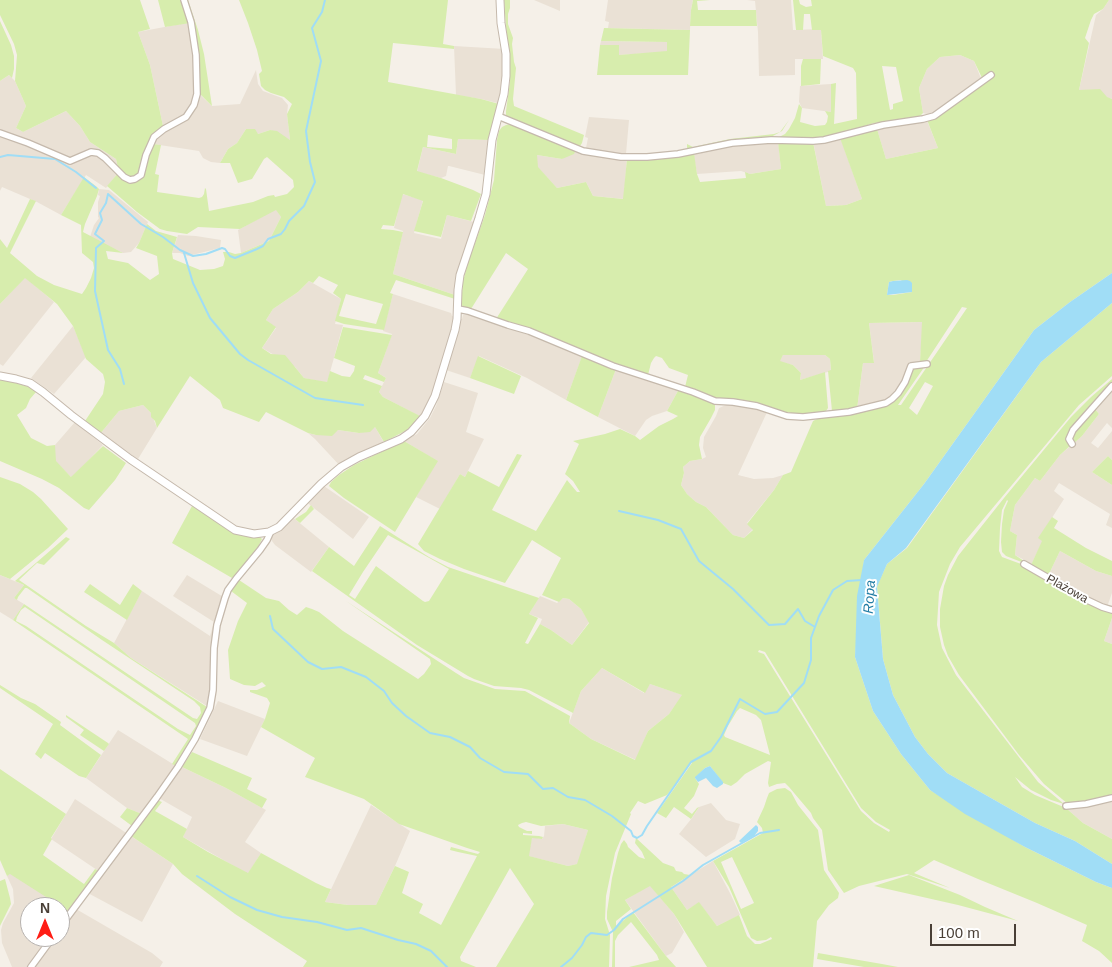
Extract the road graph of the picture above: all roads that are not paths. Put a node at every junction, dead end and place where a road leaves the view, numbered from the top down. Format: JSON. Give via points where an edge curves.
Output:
{"nodes":[{"id":1,"x":184,"y":0,"type":"edge"},
{"id":2,"x":500,"y":0,"type":"edge"},
{"id":3,"x":991,"y":75,"type":"dead end"},
{"id":4,"x":498,"y":116,"type":"junction"},
{"id":5,"x":0,"y":133,"type":"edge"},
{"id":6,"x":458,"y":309,"type":"junction"},
{"id":7,"x":927,"y":364,"type":"dead end"},
{"id":8,"x":0,"y":376,"type":"edge"},
{"id":9,"x":1112,"y":386,"type":"edge"},
{"id":10,"x":1072,"y":444,"type":"dead end"},
{"id":11,"x":271,"y":531,"type":"junction"},
{"id":12,"x":1024,"y":564,"type":"dead end"},
{"id":13,"x":1112,"y":610,"type":"edge"},
{"id":14,"x":1112,"y":798,"type":"edge"},
{"id":15,"x":1066,"y":806,"type":"dead end"},
{"id":16,"x":70,"y":913,"type":"edge"},
{"id":17,"x":46,"y":947,"type":"edge"},
{"id":18,"x":31,"y":967,"type":"edge"}],
"edges":[{"from":1,"to":5,"type":"street","via":[[196,55],[197,94],[186,117],[154,137],[141,175],[130,180],[124,178],[98,153],[90,152],[70,161]]},
{"from":2,"to":4,"type":"street","via":[[506,76]]},
{"from":3,"to":4,"type":"street","via":[[934,116],[923,119],[883,124],[824,140],[732,143],[647,157],[584,151]]},
{"from":4,"to":6,"type":"street","via":[[486,194],[460,276]]},
{"from":6,"to":7,"type":"street","via":[[529,331],[613,366],[715,401],[757,406],[787,416],[849,412],[886,403],[906,382],[911,366]]},
{"from":6,"to":11,"type":"street","via":[[435,396],[425,416],[400,439],[341,467],[279,528]]},
{"from":8,"to":11,"type":"street","via":[[30,383],[130,459],[235,530],[254,534]]},
{"from":9,"to":10,"type":"street","via":[[1073,430],[1069,439]]},
{"from":11,"to":16,"type":"street","via":[[225,598],[214,648],[213,690],[205,720],[178,767]]},
{"from":12,"to":13,"type":"street","name":"Plażowa","via":[[1083,598]]},
{"from":14,"to":15,"type":"street"},
{"from":17,"to":18,"type":"street"}]}
